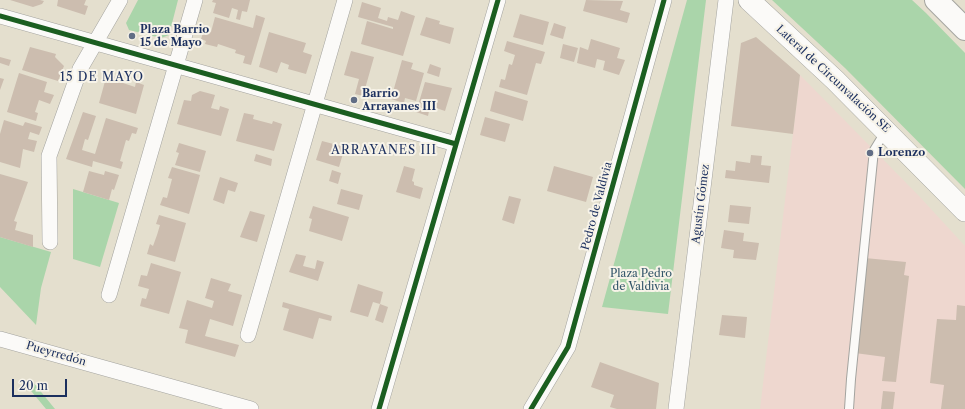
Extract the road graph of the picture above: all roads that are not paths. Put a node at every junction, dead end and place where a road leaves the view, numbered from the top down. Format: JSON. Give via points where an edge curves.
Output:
{"nodes":[{"id":1,"x":120,"y":0,"type":"edge"},
{"id":2,"x":195,"y":0,"type":"edge"},
{"id":3,"x":345,"y":0,"type":"edge"},
{"id":4,"x":498,"y":0,"type":"edge"},
{"id":5,"x":664,"y":0,"type":"edge"},
{"id":6,"x":726,"y":0,"type":"edge"},
{"id":7,"x":749,"y":0,"type":"edge"},
{"id":8,"x":936,"y":0,"type":"edge"},
{"id":9,"x":0,"y":16,"type":"edge"},
{"id":10,"x":965,"y":29,"type":"edge"},
{"id":11,"x":96,"y":43,"type":"junction"},
{"id":12,"x":176,"y":66,"type":"junction"},
{"id":13,"x":315,"y":104,"type":"junction"},
{"id":14,"x":886,"y":129,"type":"junction"},
{"id":15,"x":456,"y":144,"type":"junction"},
{"id":16,"x":965,"y":211,"type":"edge"},
{"id":17,"x":50,"y":242,"type":"dead end"},
{"id":18,"x":109,"y":295,"type":"dead end"},
{"id":19,"x":248,"y":335,"type":"dead end"},
{"id":20,"x":0,"y":338,"type":"edge"},
{"id":21,"x":251,"y":409,"type":"edge"},
{"id":22,"x":379,"y":409,"type":"edge"},
{"id":23,"x":531,"y":409,"type":"edge"},
{"id":24,"x":676,"y":409,"type":"edge"},
{"id":25,"x":850,"y":409,"type":"edge"}],
"edges":[{"from":1,"to":11,"type":"street"},
{"from":2,"to":12,"type":"street"},
{"from":3,"to":13,"type":"street"},
{"from":4,"to":15,"type":"street"},
{"from":5,"to":23,"type":"street","name":"Pedro de Valdivia","via":[[568,347]]},
{"from":6,"to":24,"type":"street","name":"Agustín Gómez"},
{"from":7,"to":14,"type":"street","name":"Lateral de Circunvalación SE"},
{"from":8,"to":10,"type":"highway"},
{"from":9,"to":11,"type":"street"},
{"from":11,"to":12,"type":"street"},
{"from":11,"to":17,"type":"street","via":[[80,69],[49,156]]},
{"from":12,"to":13,"type":"street"},
{"from":12,"to":18,"type":"street"},
{"from":13,"to":15,"type":"street"},
{"from":13,"to":19,"type":"street"},
{"from":14,"to":16,"type":"street","name":"Lateral de Circunvalación SE"},
{"from":14,"to":25,"type":"lane","via":[[874,150]]},
{"from":15,"to":22,"type":"street"},
{"from":20,"to":21,"type":"street","name":"Pueyrredón"}]}
